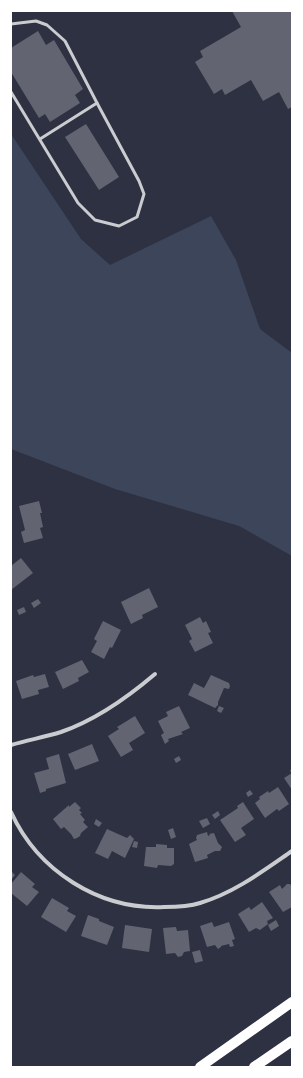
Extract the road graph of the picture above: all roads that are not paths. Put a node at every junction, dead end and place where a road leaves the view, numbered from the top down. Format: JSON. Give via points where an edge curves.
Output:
{"nodes":[{"id":1,"x":11,"y":24,"type":"edge"},
{"id":2,"x":11,"y":92,"type":"edge"},
{"id":3,"x":96,"y":103,"type":"junction"},
{"id":4,"x":40,"y":139,"type":"junction"},
{"id":5,"x":155,"y":674,"type":"dead end"},
{"id":6,"x":11,"y":745,"type":"edge"},
{"id":7,"x":11,"y":812,"type":"edge"},
{"id":8,"x":292,"y":851,"type":"edge"},
{"id":9,"x":292,"y":1002,"type":"edge"},
{"id":10,"x":292,"y":1041,"type":"edge"},
{"id":11,"x":200,"y":1067,"type":"edge"},
{"id":12,"x":254,"y":1067,"type":"edge"}],
"edges":[{"from":1,"to":3,"type":"lane","via":[[36,21],[47,25],[65,41]]},
{"from":2,"to":4,"type":"lane"},
{"from":3,"to":4,"type":"lane"},
{"from":3,"to":4,"type":"lane","via":[[144,194],[137,217],[119,226],[95,220],[78,203]]},
{"from":5,"to":6,"type":"street","via":[[121,700],[74,727]]},
{"from":7,"to":8,"type":"street","via":[[34,849],[54,868],[100,897],[141,908],[188,906],[213,898],[237,887]]},
{"from":9,"to":11,"type":"highway"},
{"from":10,"to":12,"type":"highway"}]}
